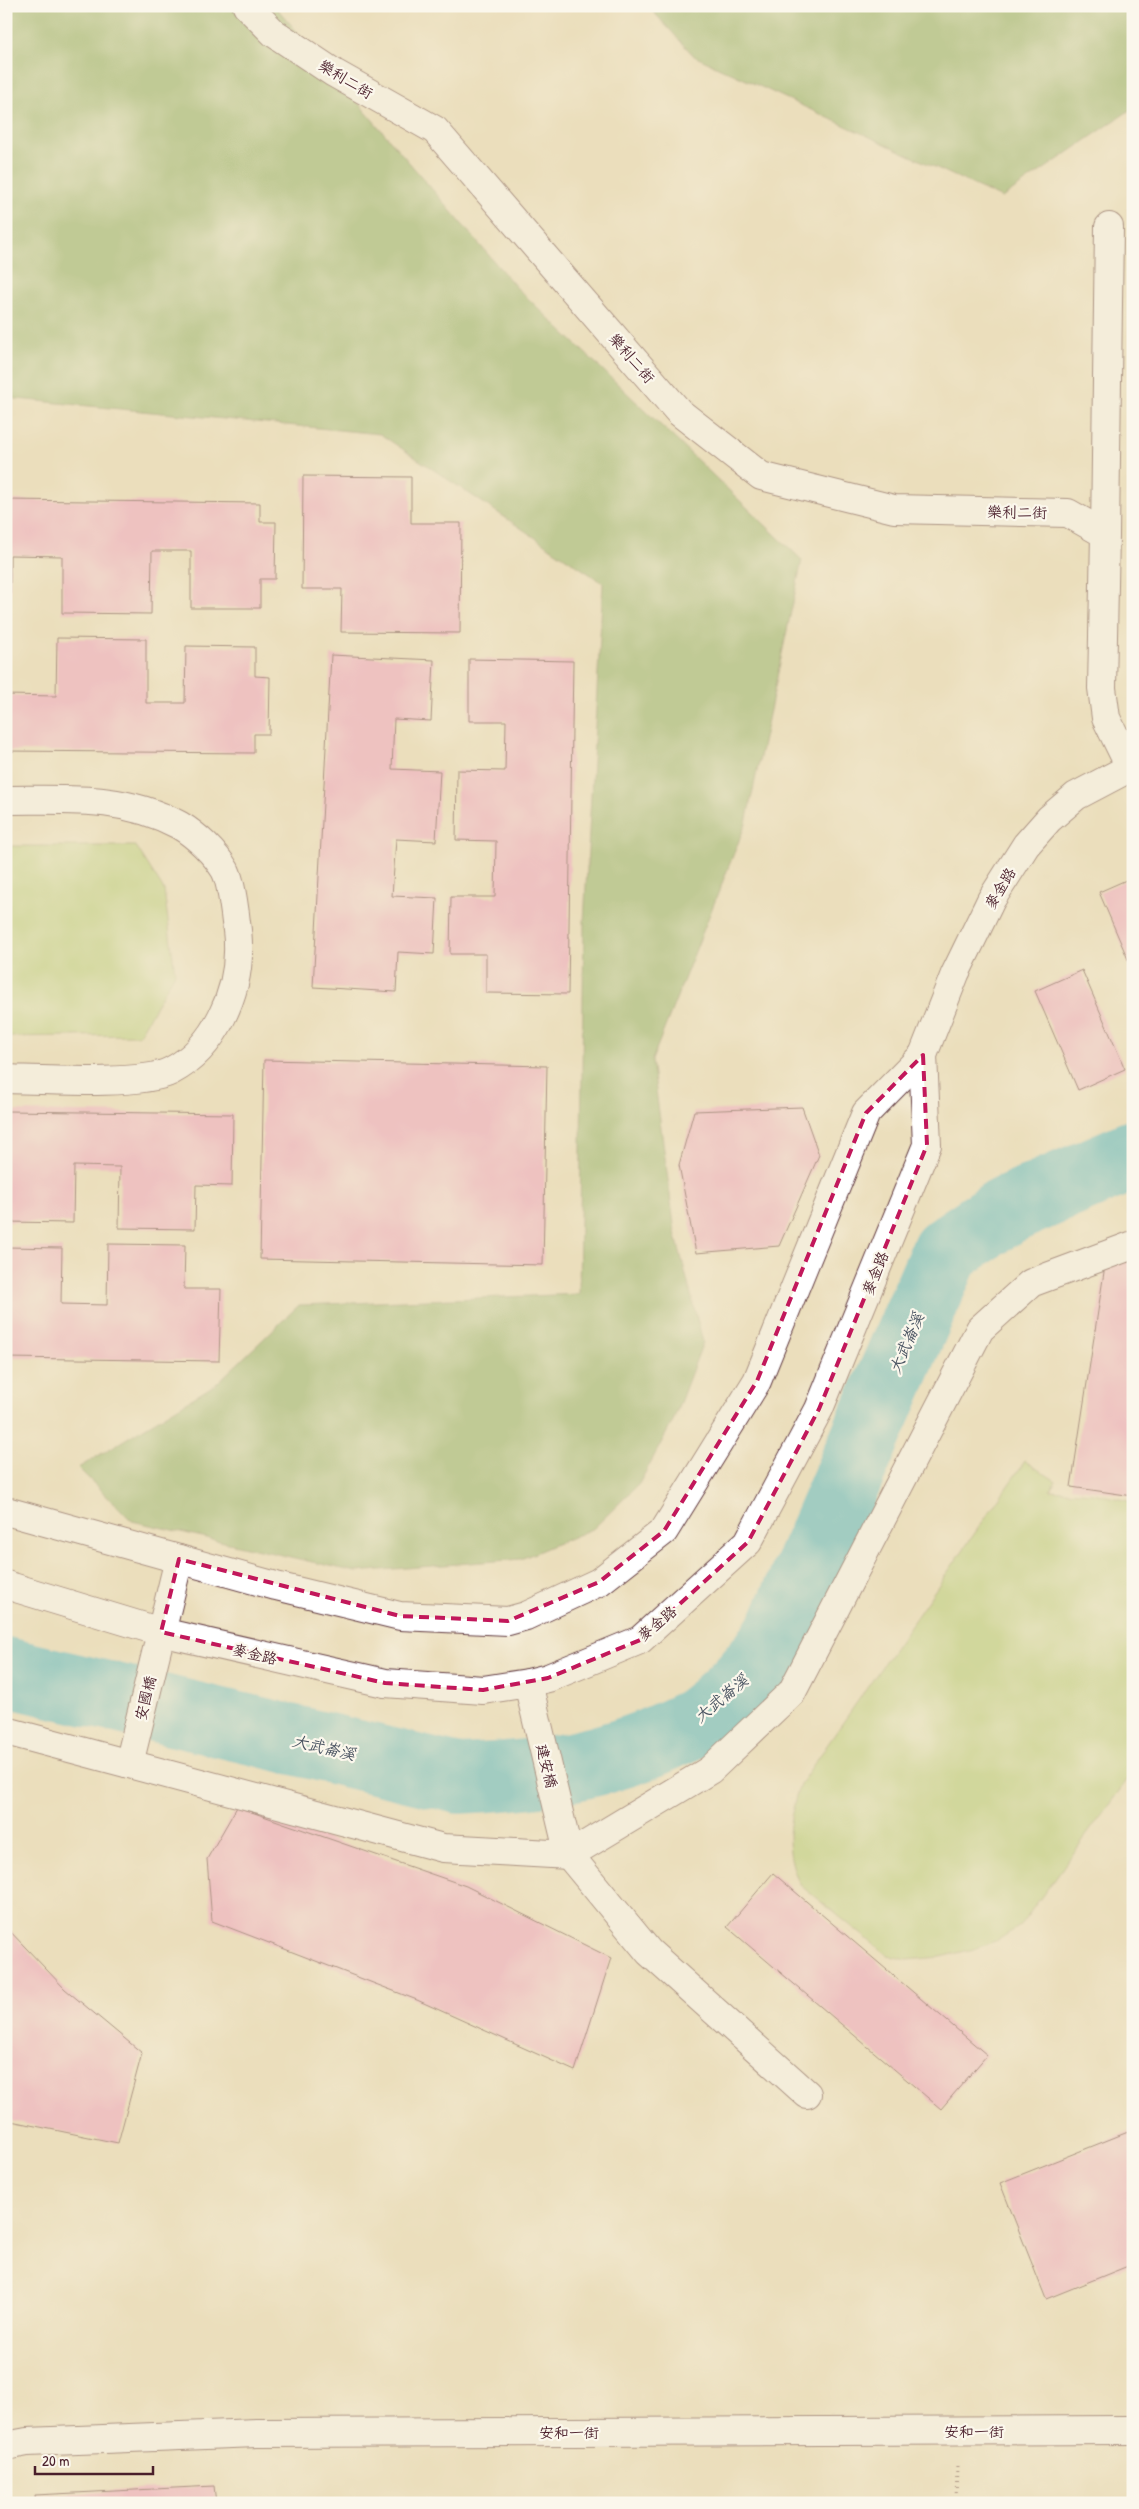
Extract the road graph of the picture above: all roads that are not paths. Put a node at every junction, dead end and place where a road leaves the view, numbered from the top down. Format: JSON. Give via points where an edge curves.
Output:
{"nodes":[{"id":1,"x":246,"y":6,"type":"edge"},
{"id":2,"x":1109,"y":227,"type":"dead end"},
{"id":3,"x":1105,"y":534,"type":"junction"},
{"id":4,"x":1132,"y":766,"type":"edge"},
{"id":5,"x":6,"y":800,"type":"edge"},
{"id":6,"x":923,"y":1055,"type":"junction"},
{"id":7,"x":6,"y":1080,"type":"edge"},
{"id":8,"x":1133,"y":1245,"type":"edge"},
{"id":9,"x":6,"y":1511,"type":"edge"},
{"id":10,"x":180,"y":1559,"type":"junction"},
{"id":11,"x":6,"y":1586,"type":"edge"},
{"id":12,"x":161,"y":1632,"type":"junction"},
{"id":13,"x":528,"y":1683,"type":"junction"},
{"id":14,"x":6,"y":1731,"type":"edge"},
{"id":15,"x":129,"y":1764,"type":"junction"},
{"id":16,"x":570,"y":1855,"type":"junction"},
{"id":17,"x":807,"y":2094,"type":"dead end"},
{"id":18,"x":1133,"y":2430,"type":"edge"},
{"id":19,"x":6,"y":2446,"type":"edge"}],
"edges":[{"from":1,"to":3,"type":"street","name":"樂利二街","via":[[281,38],[334,73],[435,130],[679,412],[761,476],[894,509],[1068,513]]},
{"from":2,"to":3,"type":"street"},
{"from":3,"to":4,"type":"street","via":[[1102,688],[1106,718]]},
{"from":4,"to":6,"type":"street","name":"麥金路","via":[[1076,796],[1026,844],[991,900],[963,957]]},
{"from":5,"to":7,"type":"street","via":[[105,800],[150,812],[181,826],[207,847],[226,871],[234,904],[238,945],[234,984],[221,1019],[202,1048],[171,1071],[145,1078]]},
{"from":6,"to":10,"type":"street","name":"麥金路","via":[[866,1113],[757,1381],[664,1531],[599,1582],[508,1621],[400,1616]]},
{"from":6,"to":13,"type":"street","name":"麥金路","via":[[927,1145],[819,1409],[748,1542],[640,1640],[548,1678]]},
{"from":8,"to":16,"type":"street","via":[[1031,1283],[980,1329],[792,1692],[710,1770]]},
{"from":9,"to":10,"type":"street","name":"麥金路"},
{"from":10,"to":12,"type":"street","name":"安國橋"},
{"from":11,"to":12,"type":"street","name":"麥金路"},
{"from":12,"to":13,"type":"street","name":"麥金路","via":[[385,1683],[483,1690]]},
{"from":12,"to":15,"type":"street","name":"安國橋"},
{"from":13,"to":16,"type":"street","name":"建安橋"},
{"from":14,"to":15,"type":"street"},
{"from":15,"to":16,"type":"street","via":[[443,1848]]},
{"from":16,"to":17,"type":"street","via":[[649,1952]]},
{"from":18,"to":19,"type":"street","name":"安和一街","via":[[257,2433],[27,2442]]}]}
